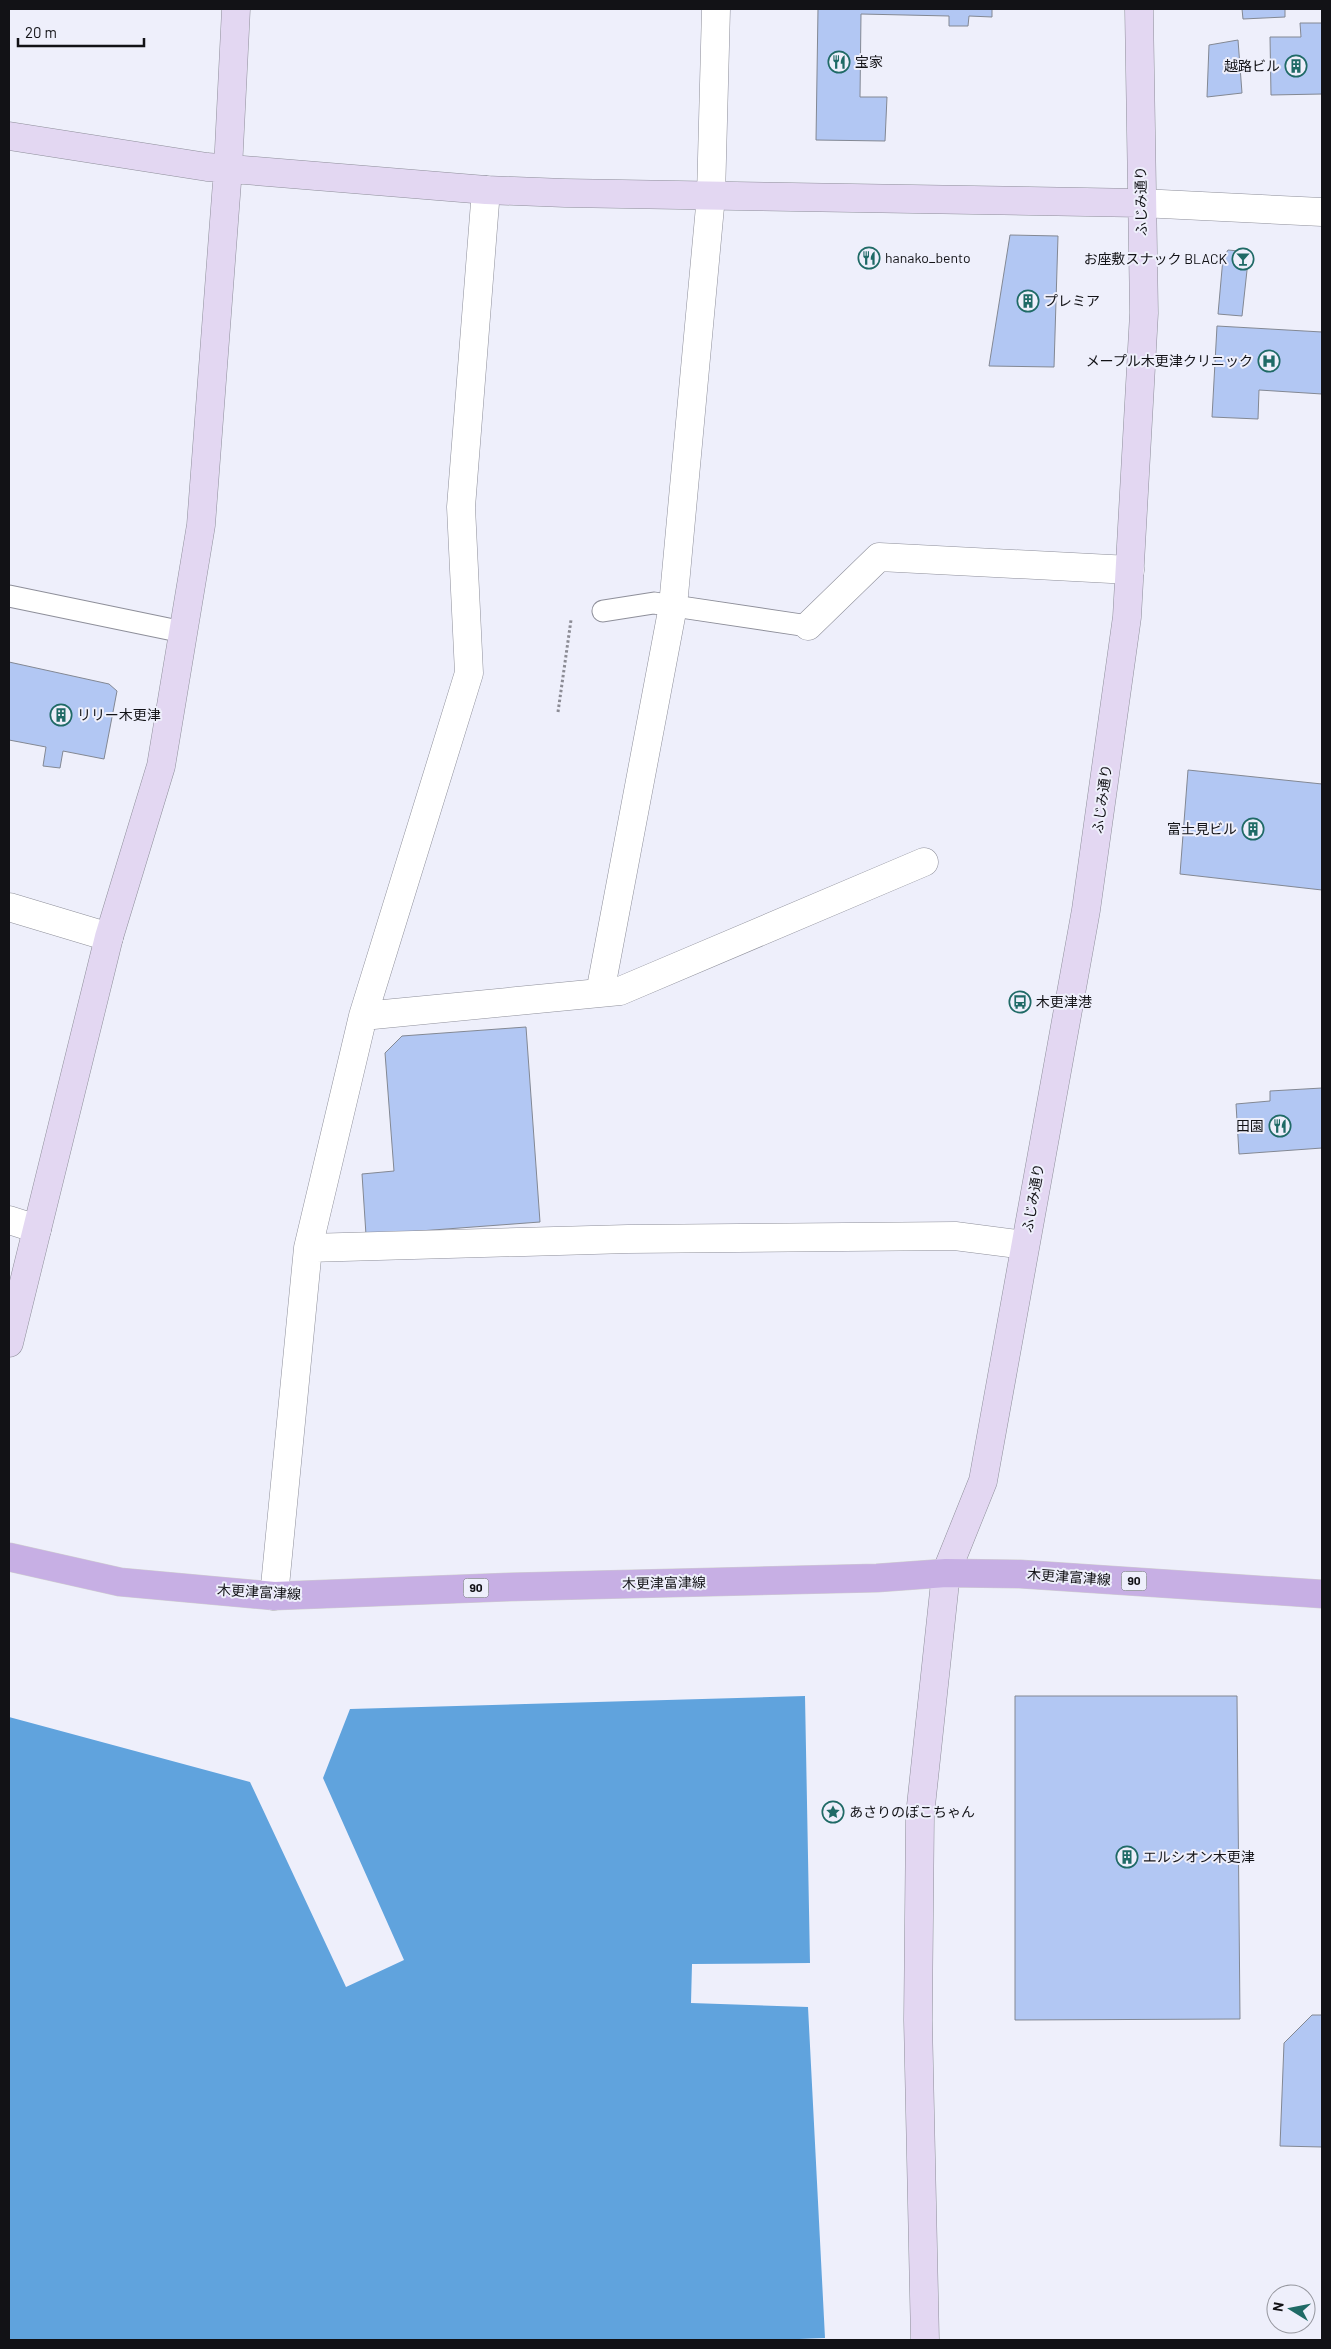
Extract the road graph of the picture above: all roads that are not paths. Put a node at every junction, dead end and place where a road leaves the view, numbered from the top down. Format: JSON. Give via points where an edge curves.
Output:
{"nodes":[{"id":1,"x":236,"y":9,"type":"edge"},
{"id":2,"x":716,"y":9,"type":"edge"},
{"id":3,"x":1139,"y":9,"type":"edge"},
{"id":4,"x":9,"y":136,"type":"edge"},
{"id":5,"x":228,"y":169,"type":"junction"},
{"id":6,"x":486,"y":190,"type":"junction"},
{"id":7,"x":711,"y":196,"type":"junction"},
{"id":8,"x":1141,"y":203,"type":"junction"},
{"id":9,"x":1322,"y":212,"type":"edge"},
{"id":10,"x":1130,"y":570,"type":"junction"},
{"id":11,"x":9,"y":596,"type":"edge"},
{"id":12,"x":673,"y":606,"type":"junction"},
{"id":13,"x":602,"y":611,"type":"road end"},
{"id":14,"x":808,"y":626,"type":"joint"},
{"id":15,"x":183,"y":632,"type":"junction"},
{"id":16,"x":924,"y":862,"type":"dead end"},
{"id":17,"x":9,"y":907,"type":"edge"},
{"id":18,"x":109,"y":938,"type":"junction"},
{"id":19,"x":600,"y":993,"type":"junction"},
{"id":20,"x":363,"y":1016,"type":"junction"},
{"id":21,"x":9,"y":1220,"type":"edge"},
{"id":22,"x":37,"y":1229,"type":"junction"},
{"id":23,"x":1024,"y":1244,"type":"junction"},
{"id":24,"x":308,"y":1248,"type":"junction"},
{"id":25,"x":9,"y":1343,"type":"edge"},
{"id":26,"x":9,"y":1557,"type":"edge"},
{"id":27,"x":946,"y":1573,"type":"junction"},
{"id":28,"x":1322,"y":1594,"type":"edge"},
{"id":29,"x":274,"y":1596,"type":"junction"},
{"id":30,"x":925,"y":2340,"type":"edge"}],
"edges":[{"from":1,"to":5,"type":"street"},
{"from":2,"to":7,"type":"street"},
{"from":3,"to":8,"type":"street","name":"ふじみ通り"},
{"from":4,"to":5,"type":"street"},
{"from":5,"to":6,"type":"street"},
{"from":5,"to":15,"type":"street","via":[[201,525]]},
{"from":6,"to":7,"type":"street"},
{"from":6,"to":20,"type":"street","via":[[461,507],[469,673]]},
{"from":7,"to":8,"type":"street"},
{"from":7,"to":12,"type":"street"},
{"from":8,"to":9,"type":"street"},
{"from":8,"to":10,"type":"street","name":"ふじみ通り","via":[[1144,313]]},
{"from":10,"to":14,"type":"street","via":[[879,557]]},
{"from":10,"to":23,"type":"street","name":"ふじみ通り","via":[[1127,617],[1086,910]]},
{"from":11,"to":15,"type":"lane"},
{"from":12,"to":13,"type":"lane","via":[[654,603]]},
{"from":12,"to":14,"type":"lane"},
{"from":12,"to":19,"type":"street"},
{"from":15,"to":18,"type":"street","via":[[161,766]]},
{"from":16,"to":19,"type":"street","via":[[620,991]]},
{"from":17,"to":18,"type":"street"},
{"from":18,"to":22,"type":"street"},
{"from":19,"to":20,"type":"street"},
{"from":20,"to":24,"type":"street"},
{"from":21,"to":22,"type":"street"},
{"from":22,"to":25,"type":"street"},
{"from":23,"to":24,"type":"street","via":[[955,1236],[628,1239]]},
{"from":23,"to":27,"type":"street","name":"ふじみ通り","via":[[984,1481]]},
{"from":24,"to":29,"type":"street"},
{"from":26,"to":29,"type":"main road","name":"木更津富津線","number":"90","via":[[120,1582]]},
{"from":27,"to":28,"type":"main road","name":"木更津富津線","number":"90","via":[[1020,1574]]},
{"from":27,"to":29,"type":"main road","name":"木更津富津線","number":"90","via":[[877,1578]]},
{"from":27,"to":30,"type":"street","name":"ふじみ通り","via":[[920,1815],[918,2020]]}]}
